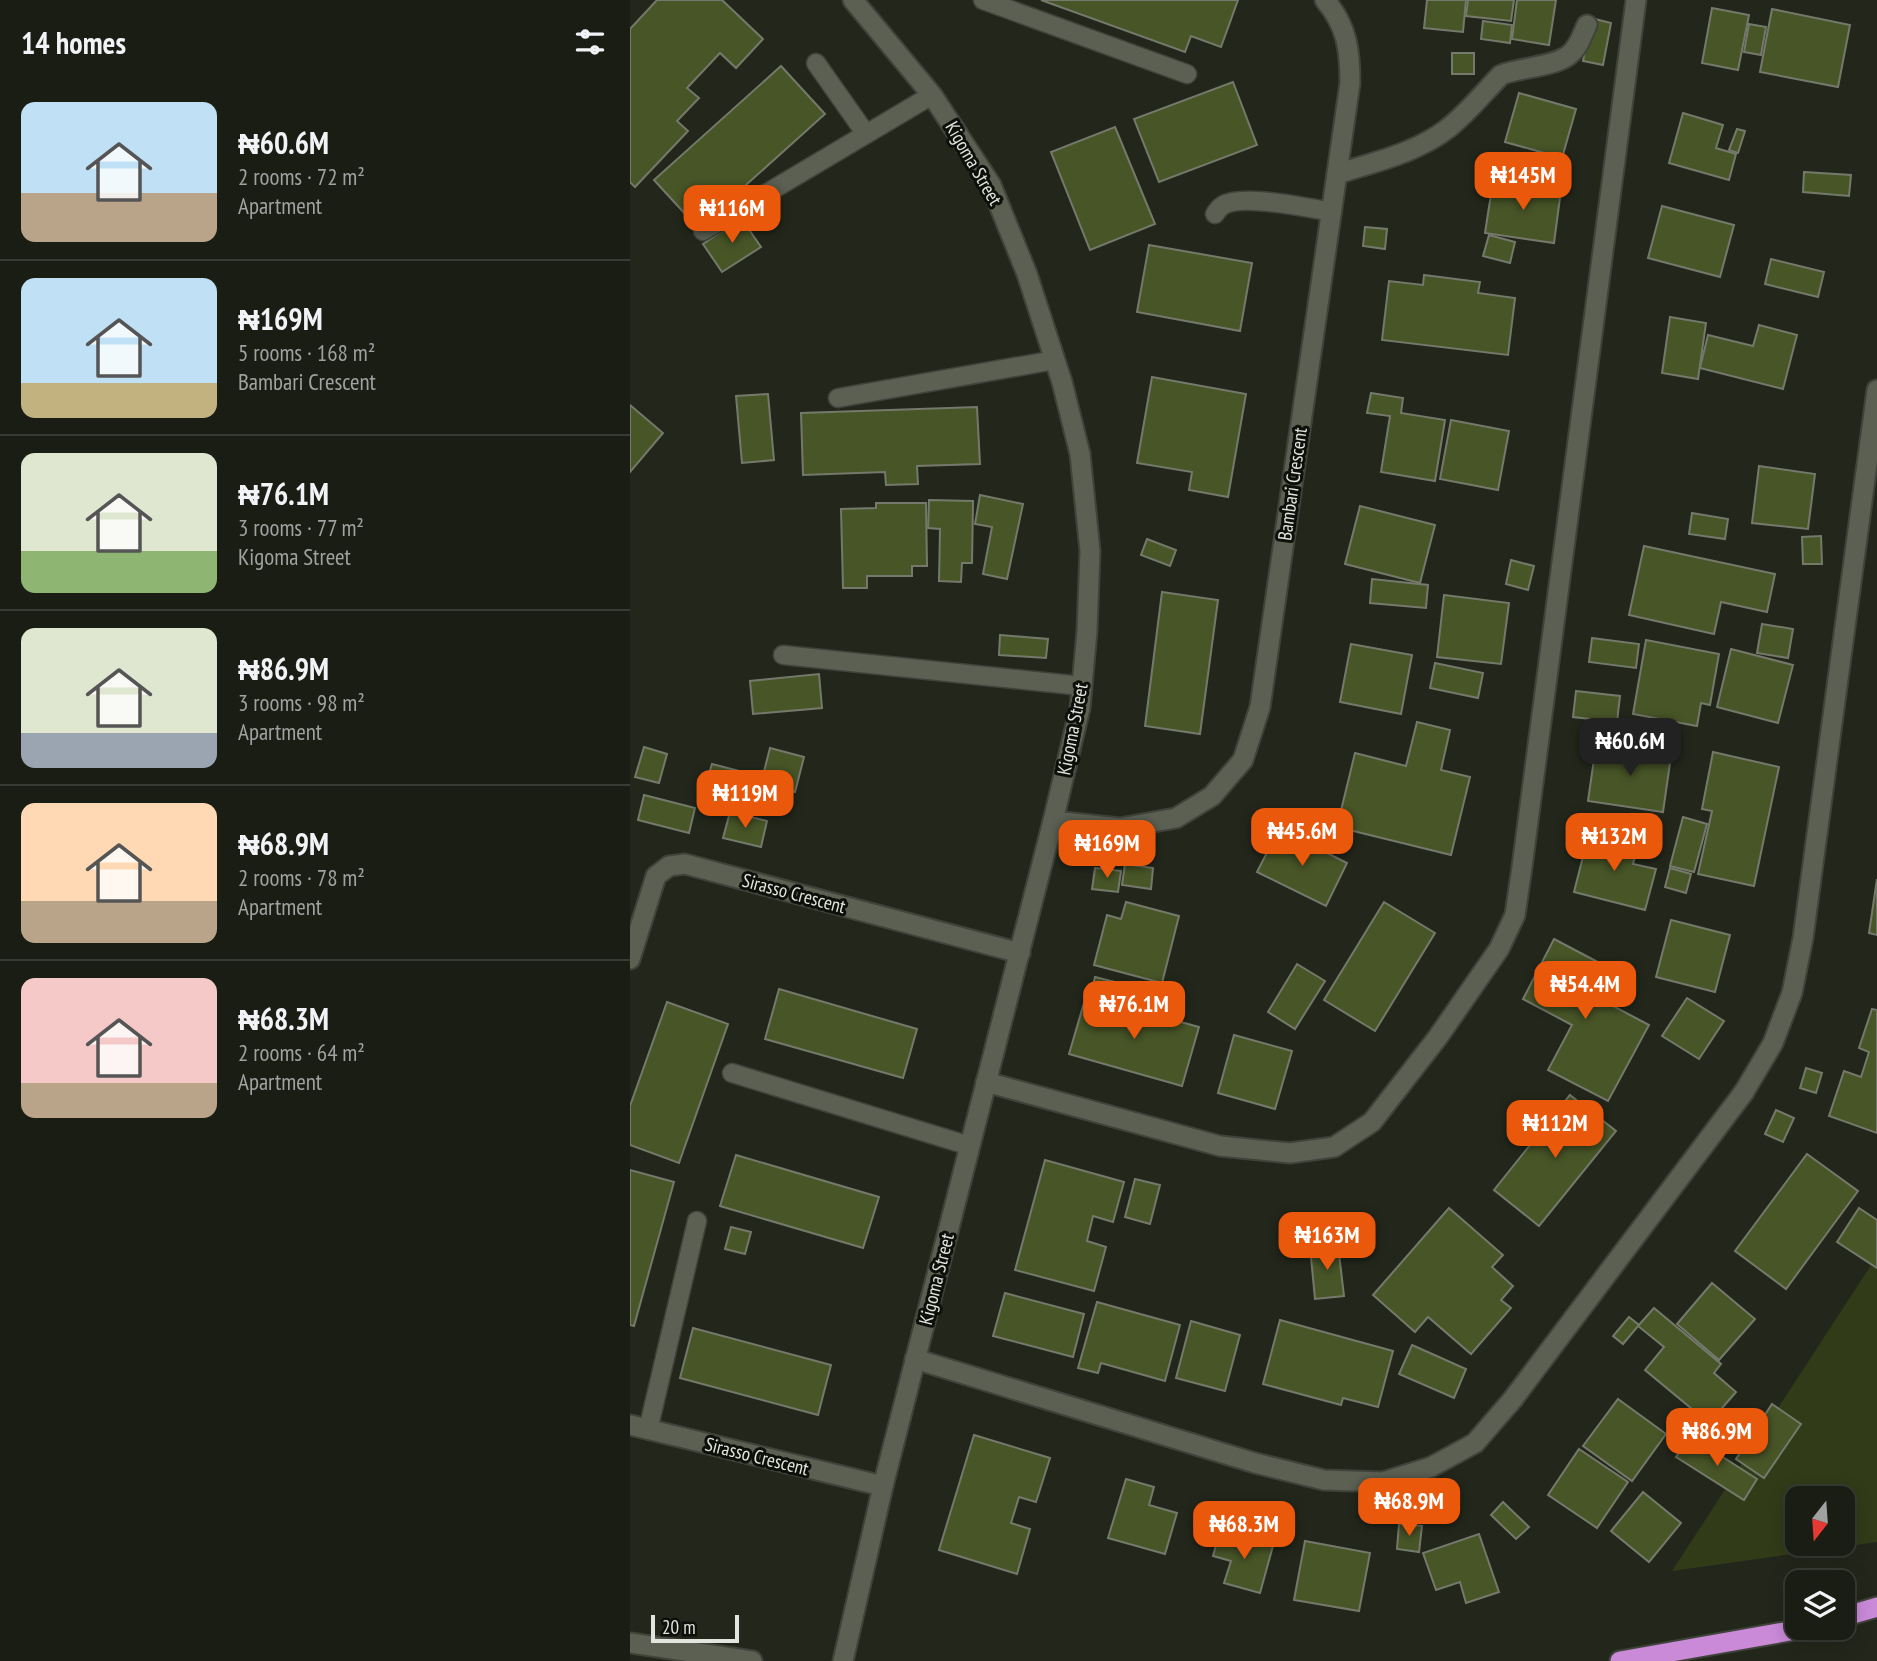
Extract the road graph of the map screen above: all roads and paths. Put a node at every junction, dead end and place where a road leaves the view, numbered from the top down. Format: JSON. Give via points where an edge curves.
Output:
{"nodes":[{"id":1,"x":853,"y":0,"type":"edge"},
{"id":2,"x":983,"y":0,"type":"edge"},
{"id":3,"x":1325,"y":0,"type":"edge"},
{"id":4,"x":1636,"y":0,"type":"edge"},
{"id":5,"x":1587,"y":25,"type":"dead end"},
{"id":6,"x":816,"y":63,"type":"dead end"},
{"id":7,"x":1187,"y":74,"type":"dead end"},
{"id":8,"x":932,"y":94,"type":"junction"},
{"id":9,"x":866,"y":134,"type":"junction"},
{"id":10,"x":1337,"y":174,"type":"junction"},
{"id":11,"x":1332,"y":212,"type":"junction"},
{"id":12,"x":1215,"y":214,"type":"dead end"},
{"id":13,"x":702,"y":231,"type":"dead end"},
{"id":14,"x":1055,"y":360,"type":"junction"},
{"id":15,"x":1877,"y":390,"type":"edge"},
{"id":16,"x":838,"y":398,"type":"dead end"},
{"id":17,"x":783,"y":655,"type":"dead end"},
{"id":18,"x":1082,"y":686,"type":"junction"},
{"id":19,"x":1053,"y":821,"type":"junction"},
{"id":20,"x":1020,"y":953,"type":"junction"},
{"id":21,"x":630,"y":959,"type":"edge"},
{"id":22,"x":732,"y":1073,"type":"dead end"},
{"id":23,"x":986,"y":1082,"type":"junction"},
{"id":24,"x":970,"y":1146,"type":"junction"},
{"id":25,"x":697,"y":1221,"type":"dead end"},
{"id":26,"x":915,"y":1359,"type":"junction"},
{"id":27,"x":639,"y":1427,"type":"edge"},
{"id":28,"x":883,"y":1486,"type":"junction"},
{"id":29,"x":1877,"y":1607,"type":"edge"},
{"id":30,"x":1855,"y":1613,"type":"edge"},
{"id":31,"x":1785,"y":1632,"type":"edge"},
{"id":32,"x":630,"y":1643,"type":"edge"},
{"id":33,"x":752,"y":1661,"type":"edge"},
{"id":34,"x":843,"y":1661,"type":"edge"},
{"id":35,"x":1620,"y":1661,"type":"edge"}],
"edges":[{"from":1,"to":8,"type":"street","name":"Kigoma Street"},
{"from":2,"to":7,"type":"lane"},
{"from":3,"to":10,"type":"street","name":"Bambari Crescent","via":[[1345,34],[1350,54]]},
{"from":4,"to":23,"type":"street","via":[[1522,867],[1515,915],[1499,949],[1372,1122],[1334,1147],[1290,1153],[1220,1146]]},
{"from":5,"to":10,"type":"street","via":[[1570,55],[1501,75],[1437,136],[1418,147]]},
{"from":6,"to":9,"type":"lane"},
{"from":8,"to":9,"type":"lane"},
{"from":8,"to":14,"type":"street","name":"Kigoma Street","via":[[991,185]]},
{"from":9,"to":13,"type":"lane"},
{"from":10,"to":11,"type":"street","name":"Bambari Crescent"},
{"from":11,"to":12,"type":"lane","via":[[1242,201],[1222,205]]},
{"from":11,"to":19,"type":"street","name":"Bambari Crescent","via":[[1260,707],[1243,760],[1212,796],[1176,818],[1120,828]]},
{"from":14,"to":16,"type":"lane"},
{"from":14,"to":18,"type":"street","name":"Kigoma Street","via":[[1080,454],[1090,551]]},
{"from":15,"to":26,"type":"street","via":[[1792,993],[1773,1042],[1744,1092],[1475,1443],[1431,1467],[1383,1482],[1324,1480]]},
{"from":17,"to":18,"type":"lane"},
{"from":18,"to":19,"type":"street","name":"Kigoma Street"},
{"from":19,"to":20,"type":"street","name":"Kigoma Street"},
{"from":20,"to":21,"type":"street","name":"Sirasso Crescent","via":[[685,864],[669,866],[656,876]]},
{"from":20,"to":23,"type":"street","name":"Kigoma Street"},
{"from":22,"to":24,"type":"lane"},
{"from":23,"to":24,"type":"street","name":"Kigoma Street"},
{"from":24,"to":26,"type":"street","name":"Kigoma Street"},
{"from":25,"to":27,"type":"lane"},
{"from":26,"to":28,"type":"street","name":"Kigoma Street"},
{"from":27,"to":28,"type":"street","name":"Sirasso Crescent"},
{"from":28,"to":34,"type":"street","name":"Kigoma Street"},
{"from":29,"to":30,"type":"highway"},
{"from":31,"to":35,"type":"highway"},
{"from":32,"to":33,"type":"street"}]}
